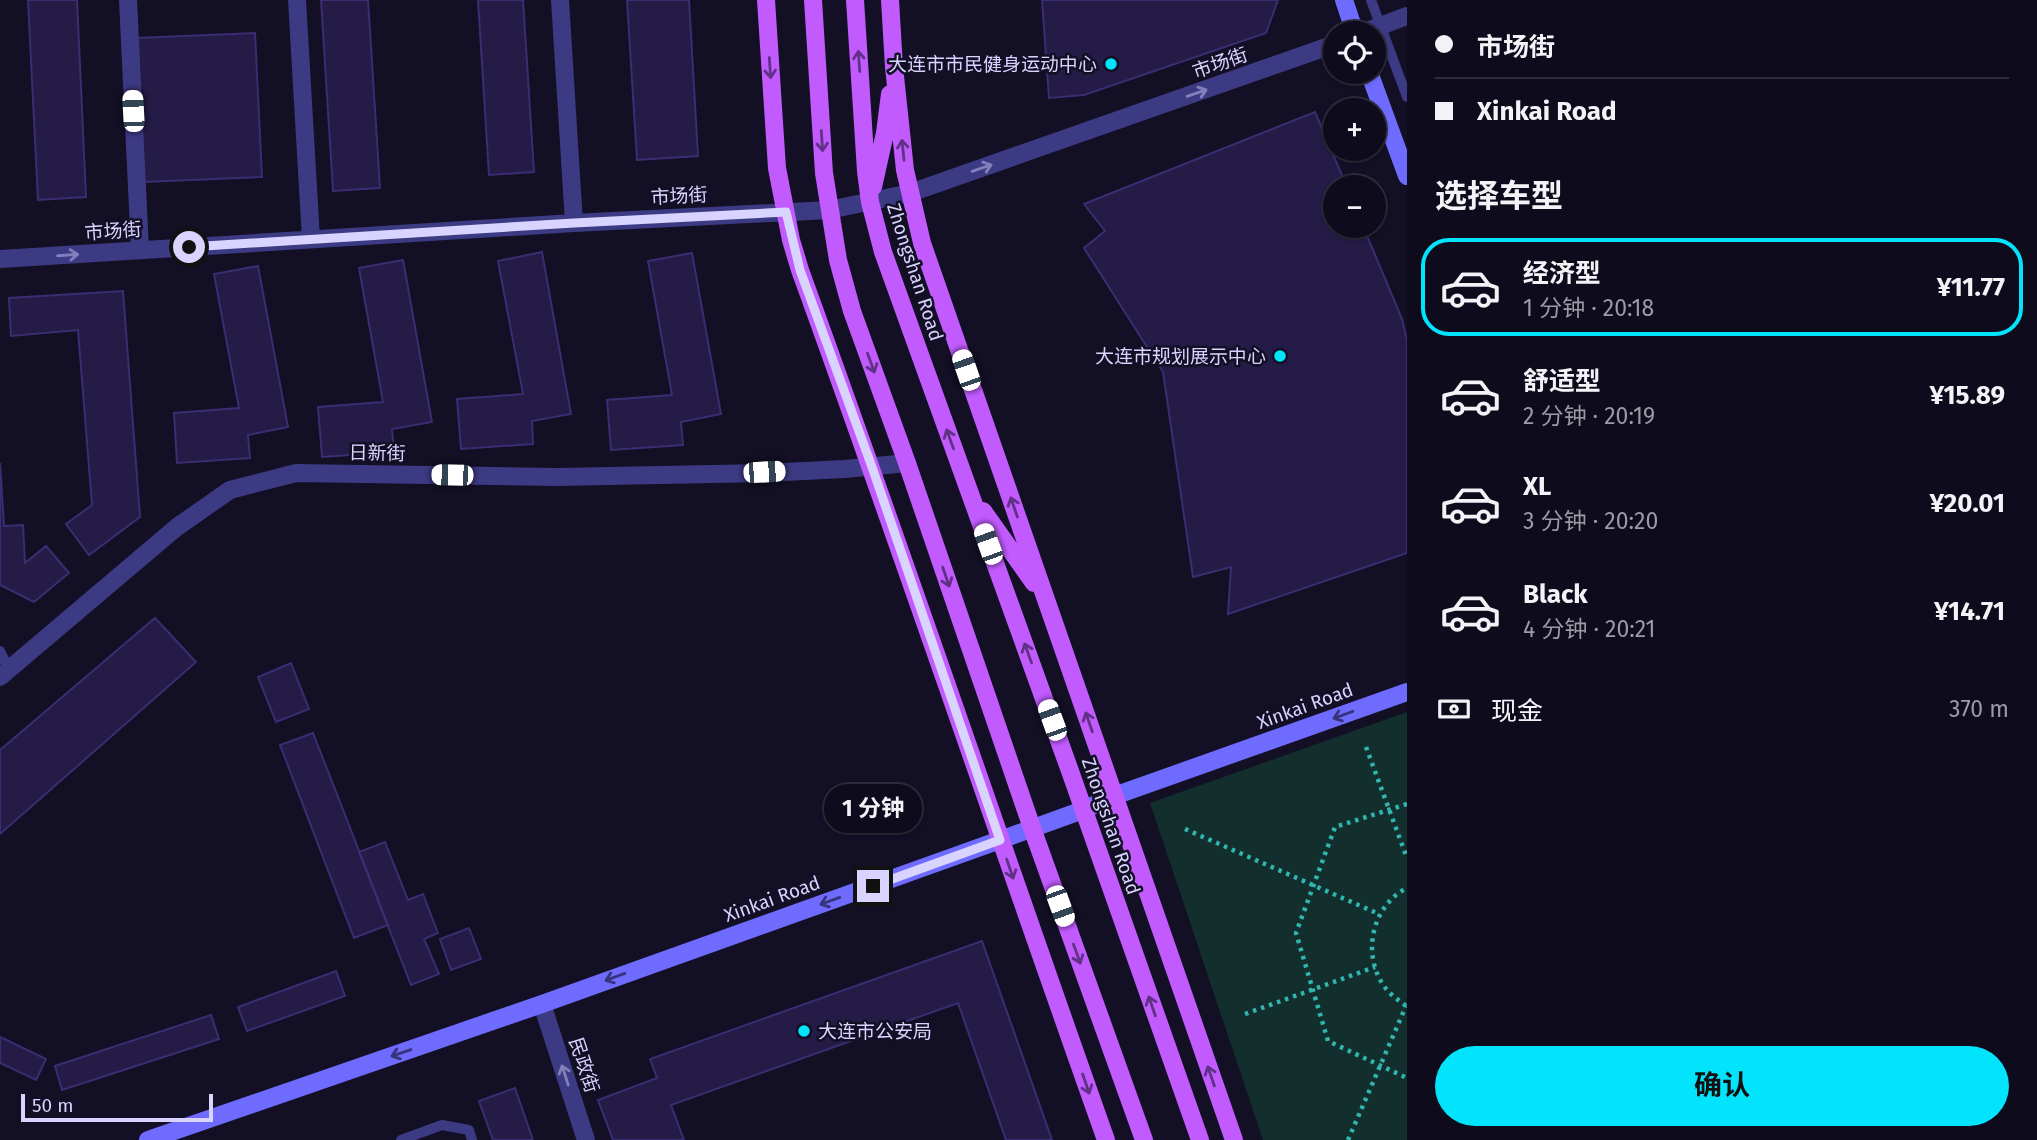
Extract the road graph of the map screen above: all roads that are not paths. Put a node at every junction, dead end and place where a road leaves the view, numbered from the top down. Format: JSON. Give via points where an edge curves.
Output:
{"nodes":[{"id":1,"x":128,"y":0,"type":"edge"},
{"id":2,"x":298,"y":0,"type":"edge"},
{"id":3,"x":560,"y":0,"type":"edge"},
{"id":4,"x":766,"y":0,"type":"edge"},
{"id":5,"x":813,"y":0,"type":"edge"},
{"id":6,"x":855,"y":0,"type":"edge"},
{"id":7,"x":890,"y":0,"type":"edge"},
{"id":8,"x":1344,"y":0,"type":"edge"},
{"id":9,"x":1371,"y":0,"type":"edge"},
{"id":10,"x":1407,"y":16,"type":"edge"},
{"id":11,"x":1351,"y":21,"type":"edge"},
{"id":12,"x":1378,"y":21,"type":"edge"},
{"id":13,"x":1386,"y":24,"type":"edge"},
{"id":14,"x":1386,"y":42,"type":"edge"},
{"id":15,"x":1323,"y":48,"type":"edge"},
{"id":16,"x":894,"y":66,"type":"junction"},
{"id":17,"x":1373,"y":84,"type":"edge"},
{"id":18,"x":1407,"y":97,"type":"edge"},
{"id":19,"x":1407,"y":176,"type":"edge"},
{"id":20,"x":910,"y":193,"type":"junction"},
{"id":21,"x":870,"y":202,"type":"junction"},
{"id":22,"x":829,"y":211,"type":"junction"},
{"id":23,"x":786,"y":212,"type":"junction"},
{"id":24,"x":574,"y":223,"type":"junction"},
{"id":25,"x":311,"y":239,"type":"junction"},
{"id":26,"x":140,"y":250,"type":"junction"},
{"id":27,"x":0,"y":259,"type":"edge"},
{"id":28,"x":907,"y":463,"type":"junction"},
{"id":29,"x":872,"y":467,"type":"junction"},
{"id":30,"x":970,"y":494,"type":"junction"},
{"id":31,"x":1046,"y":600,"type":"junction"},
{"id":32,"x":0,"y":651,"type":"edge"},
{"id":33,"x":4,"y":674,"type":"edge"},
{"id":34,"x":1407,"y":692,"type":"edge"},
{"id":35,"x":1114,"y":796,"type":"junction"},
{"id":36,"x":1083,"y":810,"type":"junction"},
{"id":37,"x":1032,"y":828,"type":"junction"},
{"id":38,"x":1000,"y":840,"type":"junction"},
{"id":39,"x":542,"y":1004,"type":"junction"},
{"id":40,"x":148,"y":1140,"type":"edge"},
{"id":41,"x":401,"y":1140,"type":"edge"},
{"id":42,"x":472,"y":1140,"type":"edge"},
{"id":43,"x":586,"y":1140,"type":"edge"},
{"id":44,"x":1106,"y":1140,"type":"edge"},
{"id":45,"x":1144,"y":1140,"type":"edge"},
{"id":46,"x":1199,"y":1140,"type":"edge"},
{"id":47,"x":1234,"y":1140,"type":"edge"}],
"edges":[{"from":1,"to":26,"type":"street"},
{"from":2,"to":25,"type":"street"},
{"from":3,"to":24,"type":"street"},
{"from":4,"to":23,"type":"main road","one_way":true,"via":[[777,168]]},
{"from":5,"to":22,"type":"main road","one_way":true},
{"from":21,"to":6,"type":"main road","name":"Zhongshan Road","one_way":true},
{"from":7,"to":16,"type":"main road"},
{"from":8,"to":11,"type":"main road"},
{"from":9,"to":12,"type":"lane"},
{"from":10,"to":13,"type":"street"},
{"from":14,"to":18,"type":"lane"},
{"from":20,"to":15,"type":"street","name":"市场街","one_way":true},
{"from":20,"to":16,"type":"main road","one_way":true},
{"from":16,"to":21,"type":"main road"},
{"from":17,"to":19,"type":"main road"},
{"from":20,"to":21,"type":"street","name":"市场街"},
{"from":31,"to":20,"type":"main road","one_way":true,"via":[[922,243]]},
{"from":21,"to":22,"type":"street","name":"市场街"},
{"from":30,"to":21,"type":"main road","name":"Zhongshan Road","one_way":true,"via":[[883,252]]},
{"from":22,"to":23,"type":"street","name":"市场街"},
{"from":22,"to":28,"type":"main road","one_way":true,"via":[[852,311]]},
{"from":23,"to":24,"type":"street","name":"市场街"},
{"from":23,"to":29,"type":"main road","via":[[800,270]]},
{"from":24,"to":25,"type":"street","name":"市场街"},
{"from":25,"to":26,"type":"street","name":"市场街"},
{"from":27,"to":26,"type":"street","name":"市场街","one_way":true},
{"from":28,"to":29,"type":"street","name":"日新街"},
{"from":28,"to":37,"type":"main road","one_way":true},
{"from":29,"to":33,"type":"street","name":"日新街","via":[[557,477],[296,473],[230,490],[177,527]]},
{"from":29,"to":38,"type":"main road"},
{"from":30,"to":31,"type":"main road"},
{"from":36,"to":30,"type":"main road","name":"Zhongshan Road","one_way":true},
{"from":35,"to":31,"type":"main road","one_way":true},
{"from":32,"to":33,"type":"lane"},
{"from":34,"to":35,"type":"main road","name":"Xinkai Road","one_way":true},
{"from":35,"to":36,"type":"main road","name":"Xinkai Road"},
{"from":47,"to":35,"type":"main road","one_way":true},
{"from":36,"to":37,"type":"main road","name":"Xinkai Road"},
{"from":46,"to":36,"type":"main road","name":"Zhongshan Road","one_way":true},
{"from":37,"to":38,"type":"main road","name":"Xinkai Road"},
{"from":37,"to":45,"type":"main road","one_way":true},
{"from":38,"to":39,"type":"main road","name":"Xinkai Road","one_way":true},
{"from":38,"to":44,"type":"main road","one_way":true},
{"from":39,"to":40,"type":"main road","name":"Xinkai Road","one_way":true},
{"from":43,"to":39,"type":"street","name":"民政街","one_way":true},
{"from":41,"to":42,"type":"lane","via":[[442,1125],[469,1130]]}]}
